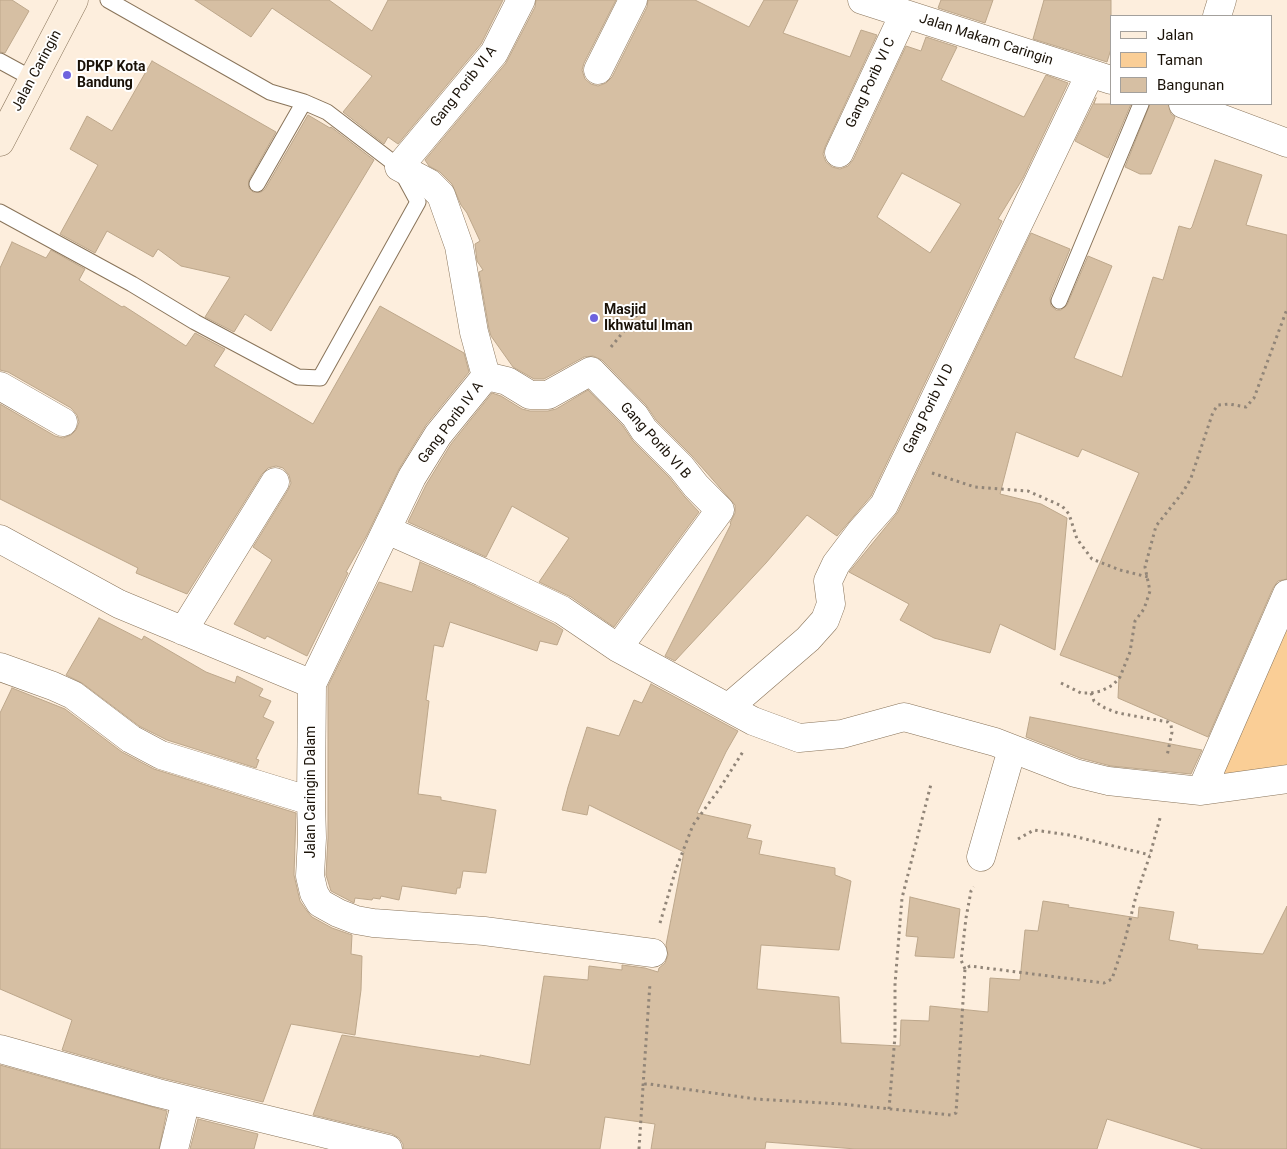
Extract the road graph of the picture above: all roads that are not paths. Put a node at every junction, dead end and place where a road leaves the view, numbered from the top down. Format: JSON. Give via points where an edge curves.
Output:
{"nodes":[{"id":1,"x":74,"y":0,"type":"edge"},
{"id":2,"x":108,"y":0,"type":"edge"},
{"id":3,"x":521,"y":0,"type":"edge"},
{"id":4,"x":633,"y":0,"type":"edge"},
{"id":5,"x":862,"y":0,"type":"edge"},
{"id":6,"x":1222,"y":0,"type":"edge"},
{"id":7,"x":904,"y":14,"type":"junction"},
{"id":8,"x":1217,"y":15,"type":"edge"},
{"id":9,"x":0,"y":61,"type":"edge"},
{"id":10,"x":598,"y":70,"type":"dead end"},
{"id":11,"x":1100,"y":77,"type":"edge"},
{"id":12,"x":33,"y":79,"type":"junction"},
{"id":13,"x":304,"y":102,"type":"junction"},
{"id":14,"x":1141,"y":105,"type":"edge"},
{"id":15,"x":1188,"y":105,"type":"edge"},
{"id":16,"x":0,"y":142,"type":"edge"},
{"id":17,"x":1287,"y":143,"type":"edge"},
{"id":18,"x":838,"y":153,"type":"dead end"},
{"id":19,"x":399,"y":167,"type":"junction"},
{"id":20,"x":257,"y":184,"type":"dead end"},
{"id":21,"x":0,"y":212,"type":"edge"},
{"id":22,"x":1059,"y":301,"type":"dead end"},
{"id":23,"x":486,"y":376,"type":"junction"},
{"id":24,"x":0,"y":386,"type":"edge"},
{"id":25,"x":63,"y":422,"type":"dead end"},
{"id":26,"x":275,"y":482,"type":"dead end"},
{"id":27,"x":387,"y":530,"type":"junction"},
{"id":28,"x":0,"y":539,"type":"edge"},
{"id":29,"x":1287,"y":594,"type":"edge"},
{"id":30,"x":183,"y":631,"type":"junction"},
{"id":31,"x":618,"y":648,"type":"junction"},
{"id":32,"x":0,"y":667,"type":"edge"},
{"id":33,"x":312,"y":684,"type":"junction"},
{"id":34,"x":729,"y":708,"type":"junction"},
{"id":35,"x":1012,"y":750,"type":"junction"},
{"id":36,"x":1287,"y":779,"type":"edge"},
{"id":37,"x":1201,"y":791,"type":"junction"},
{"id":38,"x":310,"y":801,"type":"junction"},
{"id":39,"x":982,"y":857,"type":"dead end"},
{"id":40,"x":653,"y":953,"type":"road end"},
{"id":41,"x":0,"y":1049,"type":"edge"},
{"id":42,"x":186,"y":1100,"type":"junction"},
{"id":43,"x":343,"y":1144,"type":"edge"},
{"id":44,"x":174,"y":1149,"type":"edge"},
{"id":45,"x":388,"y":1149,"type":"edge"}],
"edges":[{"from":1,"to":12,"type":"main road","name":"Jalan Caringin"},
{"from":2,"to":13,"type":"lane","via":[[270,92]]},
{"from":3,"to":19,"type":"street","name":"Gang Porib VI A","via":[[494,53]]},
{"from":4,"to":10,"type":"street"},
{"from":5,"to":7,"type":"street","name":"Jalan Makam Caringin"},
{"from":6,"to":8,"type":"street"},
{"from":7,"to":11,"type":"street","name":"Jalan Makam Caringin"},
{"from":7,"to":18,"type":"street","name":"Gang Porib VI C"},
{"from":9,"to":12,"type":"lane"},
{"from":11,"to":34,"type":"street","name":"Gang Porib VI D","via":[[884,505],[836,564],[828,581],[831,604],[825,620],[808,639]]},
{"from":12,"to":16,"type":"main road","name":"Jalan Caringin"},
{"from":13,"to":19,"type":"lane","via":[[327,112]]},
{"from":13,"to":20,"type":"lane"},
{"from":14,"to":22,"type":"lane"},
{"from":15,"to":17,"type":"street"},
{"from":19,"to":21,"type":"lane","via":[[418,202],[320,378],[298,377]]},
{"from":19,"to":23,"type":"street","name":"Gang Porib IV A","via":[[429,183],[441,195],[459,246],[474,332]]},
{"from":23,"to":27,"type":"street","name":"Gang Porib IV A","via":[[438,435],[412,477]]},
{"from":23,"to":31,"type":"street","name":"Gang Porib VI B","via":[[507,381],[530,395],[548,395],[591,371],[720,510]]},
{"from":24,"to":25,"type":"street"},
{"from":26,"to":30,"type":"street"},
{"from":27,"to":31,"type":"street","via":[[562,610]]},
{"from":27,"to":33,"type":"street","name":"Gang Porib IV A"},
{"from":28,"to":30,"type":"street","via":[[119,604]]},
{"from":29,"to":37,"type":"street"},
{"from":30,"to":33,"type":"street"},
{"from":31,"to":34,"type":"street"},
{"from":32,"to":38,"type":"street","via":[[73,695],[131,739],[161,754]]},
{"from":33,"to":38,"type":"street","name":"Jalan Caringin Dalam"},
{"from":34,"to":35,"type":"street","via":[[761,725],[799,738],[842,734],[904,717],[995,742]]},
{"from":35,"to":37,"type":"street","via":[[1108,780]]},
{"from":35,"to":39,"type":"street"},
{"from":36,"to":37,"type":"street"},
{"from":38,"to":40,"type":"street","name":"Jalan Caringin Dalam","via":[[310,876],[314,893],[320,903],[338,913],[372,923],[484,931]]},
{"from":41,"to":42,"type":"street"},
{"from":42,"to":43,"type":"street"},
{"from":42,"to":44,"type":"street"},
{"from":43,"to":45,"type":"street"}]}
